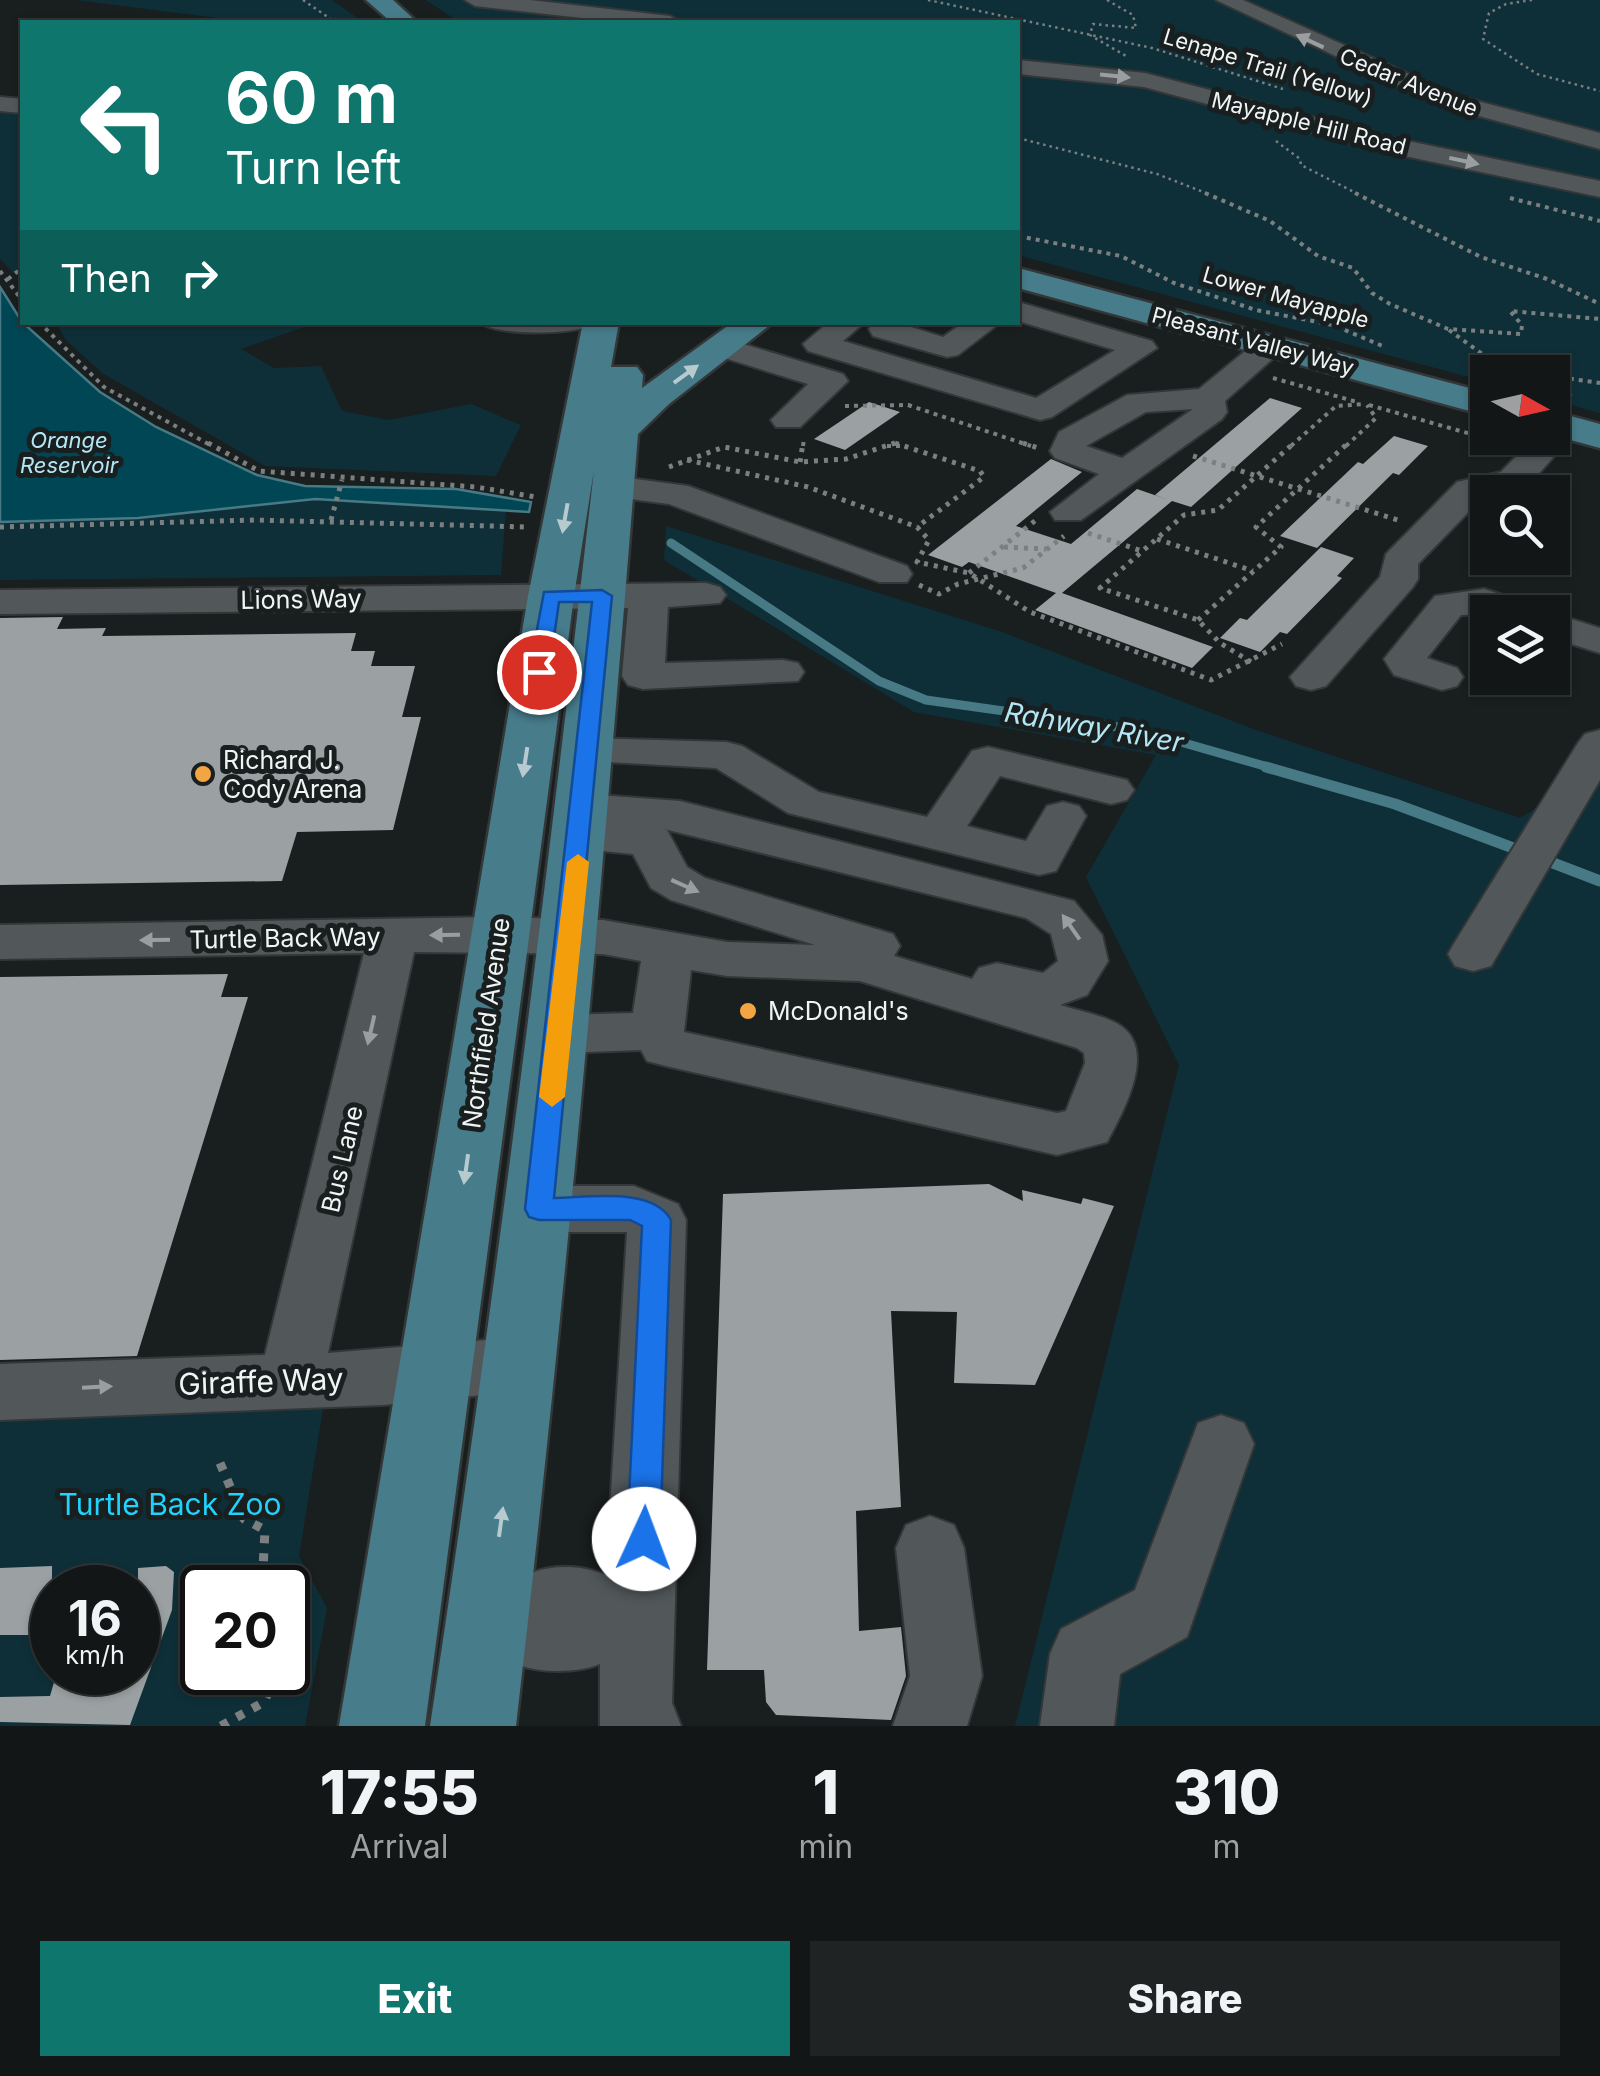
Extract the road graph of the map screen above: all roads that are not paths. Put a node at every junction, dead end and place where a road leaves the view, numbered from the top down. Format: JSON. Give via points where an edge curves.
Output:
{"nodes":[{"id":1,"x":357,"y":0,"type":"edge"},
{"id":2,"x":378,"y":0,"type":"edge"},
{"id":3,"x":475,"y":0,"type":"edge"},
{"id":4,"x":1226,"y":0,"type":"edge"},
{"id":5,"x":381,"y":20,"type":"edge"},
{"id":6,"x":403,"y":20,"type":"edge"},
{"id":7,"x":652,"y":20,"type":"edge"},
{"id":8,"x":1020,"y":67,"type":"edge"},
{"id":9,"x":1600,"y":141,"type":"edge"},
{"id":10,"x":1600,"y":189,"type":"edge"},
{"id":11,"x":1024,"y":294,"type":"edge"},
{"id":12,"x":601,"y":325,"type":"edge"},
{"id":13,"x":627,"y":325,"type":"edge"},
{"id":14,"x":752,"y":325,"type":"edge"},
{"id":15,"x":846,"y":325,"type":"edge"},
{"id":16,"x":872,"y":325,"type":"edge"},
{"id":17,"x":982,"y":325,"type":"edge"},
{"id":18,"x":1271,"y":346,"type":"junction"},
{"id":19,"x":723,"y":347,"type":"junction"},
{"id":20,"x":947,"y":348,"type":"junction"},
{"id":21,"x":984,"y":359,"type":"dead end"},
{"id":22,"x":1040,"y":376,"type":"dead end"},
{"id":23,"x":1077,"y":387,"type":"junction"},
{"id":24,"x":1208,"y":398,"type":"junction"},
{"id":25,"x":1470,"y":400,"type":"edge"},
{"id":26,"x":609,"y":408,"type":"junction"},
{"id":27,"x":799,"y":412,"type":"road end"},
{"id":28,"x":1538,"y":455,"type":"edge"},
{"id":29,"x":1122,"y":470,"type":"junction"},
{"id":30,"x":613,"y":487,"type":"junction"},
{"id":31,"x":1071,"y":520,"type":"road end"},
{"id":32,"x":893,"y":574,"type":"dead end"},
{"id":33,"x":706,"y":595,"type":"dead end"},
{"id":34,"x":551,"y":596,"type":"junction"},
{"id":35,"x":626,"y":596,"type":"junction"},
{"id":36,"x":0,"y":602,"type":"edge"},
{"id":37,"x":1470,"y":603,"type":"edge"},
{"id":38,"x":1570,"y":631,"type":"edge"},
{"id":39,"x":1600,"y":641,"type":"edge"},
{"id":40,"x":783,"y":672,"type":"dead end"},
{"id":41,"x":1442,"y":677,"type":"dead end"},
{"id":42,"x":1311,"y":678,"type":"dead end"},
{"id":43,"x":1600,"y":743,"type":"edge"},
{"id":44,"x":588,"y":751,"type":"junction"},
{"id":45,"x":1111,"y":790,"type":"dead end"},
{"id":46,"x":1063,"y":816,"type":"dead end"},
{"id":47,"x":582,"y":822,"type":"junction"},
{"id":48,"x":675,"y":831,"type":"junction"},
{"id":49,"x":939,"y":834,"type":"junction"},
{"id":50,"x":498,"y":934,"type":"junction"},
{"id":51,"x":392,"y":935,"type":"junction"},
{"id":52,"x":570,"y":936,"type":"junction"},
{"id":53,"x":0,"y":942,"type":"edge"},
{"id":54,"x":668,"y":948,"type":"junction"},
{"id":55,"x":1473,"y":954,"type":"dead end"},
{"id":56,"x":656,"y":1031,"type":"junction"},
{"id":57,"x":559,"y":1034,"type":"junction"},
{"id":58,"x":539,"y":1209,"type":"junction"},
{"id":59,"x":522,"y":1364,"type":"junction"},
{"id":60,"x":438,"y":1373,"type":"junction"},
{"id":61,"x":290,"y":1382,"type":"junction"},
{"id":62,"x":0,"y":1392,"type":"edge"},
{"id":63,"x":1221,"y":1444,"type":"dead end"},
{"id":64,"x":930,"y":1548,"type":"dead end"},
{"id":65,"x":399,"y":1618,"type":"junction"},
{"id":66,"x":626,"y":1618,"type":"junction"},
{"id":67,"x":503,"y":1619,"type":"junction"},
{"id":68,"x":382,"y":1726,"type":"edge"},
{"id":69,"x":474,"y":1726,"type":"edge"},
{"id":70,"x":644,"y":1726,"type":"edge"},
{"id":71,"x":930,"y":1726,"type":"edge"},
{"id":72,"x":1077,"y":1726,"type":"edge"}],
"edges":[{"from":1,"to":5,"type":"main road"},
{"from":2,"to":6,"type":"main road"},
{"from":3,"to":7,"type":"street"},
{"from":9,"to":4,"type":"street","name":"Cedar Avenue","one_way":true,"via":[[1450,101]]},
{"from":8,"to":10,"type":"street","name":"Mayapple Hill Road","one_way":true,"via":[[1145,80],[1381,143]]},
{"from":11,"to":18,"type":"main road","name":"Pleasant Valley Way"},
{"from":11,"to":23,"type":"street","via":[[1141,348]]},
{"from":12,"to":26,"type":"main road","name":"Northfield Avenue"},
{"from":13,"to":26,"type":"main road","name":"Northfield Avenue"},
{"from":14,"to":19,"type":"main road"},
{"from":15,"to":23,"type":"street","via":[[818,344],[1040,410]]},
{"from":16,"to":20,"type":"street"},
{"from":17,"to":20,"type":"street"},
{"from":18,"to":24,"type":"street"},
{"from":18,"to":25,"type":"main road","name":"Pleasant Valley Way"},
{"from":26,"to":19,"type":"main road","one_way":true,"via":[[656,396]]},
{"from":19,"to":27,"type":"street","via":[[832,380]]},
{"from":20,"to":21,"type":"street"},
{"from":22,"to":23,"type":"street"},
{"from":24,"to":29,"type":"street","via":[[1210,412],[1196,424]]},
{"from":24,"to":29,"type":"street","via":[[1140,402],[1071,439],[1067,452]]},
{"from":26,"to":30,"type":"main road","name":"Northfield Avenue"},
{"from":26,"to":34,"type":"main road","name":"Northfield Avenue","one_way":true},
{"from":28,"to":42,"type":"street","via":[[1513,480],[1470,490],[1400,562],[1399,578]]},
{"from":29,"to":31,"type":"street"},
{"from":30,"to":32,"type":"street","via":[[675,494]]},
{"from":30,"to":35,"type":"main road","name":"Northfield Avenue"},
{"from":33,"to":35,"type":"street","name":"Lions Way"},
{"from":34,"to":35,"type":"street","name":"Lions Way"},
{"from":34,"to":36,"type":"street","name":"Lions Way"},
{"from":34,"to":50,"type":"main road","name":"Northfield Avenue","one_way":true},
{"from":35,"to":40,"type":"street","via":[[643,676]]},
{"from":35,"to":44,"type":"main road","name":"Northfield Avenue"},
{"from":37,"to":41,"type":"street","via":[[1449,604],[1405,659]]},
{"from":38,"to":39,"type":"street"},
{"from":43,"to":55,"type":"street"},
{"from":44,"to":47,"type":"main road","name":"Northfield Avenue"},
{"from":44,"to":49,"type":"street","via":[[726,755],[804,803]]},
{"from":45,"to":49,"type":"street","via":[[988,760]]},
{"from":46,"to":49,"type":"street","via":[[1039,860]]},
{"from":47,"to":48,"type":"street","via":[[636,837]]},
{"from":47,"to":52,"type":"main road","name":"Northfield Avenue"},
{"from":48,"to":48,"type":"street","one_way":true,"via":[[668,876],[688,889],[1033,992],[1064,985],[1082,964],[1078,932],[1061,912]]},
{"from":50,"to":51,"type":"street","name":"Turtle Back Way","one_way":true},
{"from":50,"to":52,"type":"street","name":"Turtle Back Way"},
{"from":50,"to":60,"type":"main road","name":"Northfield Avenue","one_way":true},
{"from":51,"to":53,"type":"street","name":"Turtle Back Way","one_way":true},
{"from":51,"to":61,"type":"street","name":"Bus Lane","one_way":true},
{"from":52,"to":54,"type":"street","name":"Turtle Back Way"},
{"from":52,"to":57,"type":"main road","name":"Northfield Avenue"},
{"from":54,"to":56,"type":"street"},
{"from":54,"to":56,"type":"street","name":"Turtle Back Way","via":[[728,960],[862,964],[1096,1034],[1110,1045],[1112,1063],[1086,1127],[1057,1134],[666,1048]]},
{"from":56,"to":57,"type":"street"},
{"from":57,"to":58,"type":"main road","name":"Northfield Avenue"},
{"from":58,"to":59,"type":"main road","name":"Northfield Avenue"},
{"from":58,"to":66,"type":"street","via":[[634,1209],[656,1220]]},
{"from":59,"to":60,"type":"street","name":"Giraffe Way"},
{"from":67,"to":59,"type":"main road","name":"Northfield Avenue","one_way":true},
{"from":60,"to":61,"type":"street","name":"Giraffe Way"},
{"from":60,"to":65,"type":"main road","name":"Northfield Avenue"},
{"from":62,"to":61,"type":"street","name":"Giraffe Way","one_way":true},
{"from":63,"to":72,"type":"street","via":[[1162,1613],[1086,1654]]},
{"from":64,"to":71,"type":"street","via":[[946,1676]]},
{"from":65,"to":67,"type":"street"},
{"from":65,"to":68,"type":"main road","name":"Northfield Avenue"},
{"from":66,"to":67,"type":"street","via":[[594,1604],[536,1604]]},
{"from":66,"to":70,"type":"street","via":[[634,1718]]},
{"from":67,"to":69,"type":"main road","name":"Northfield Avenue"}]}
